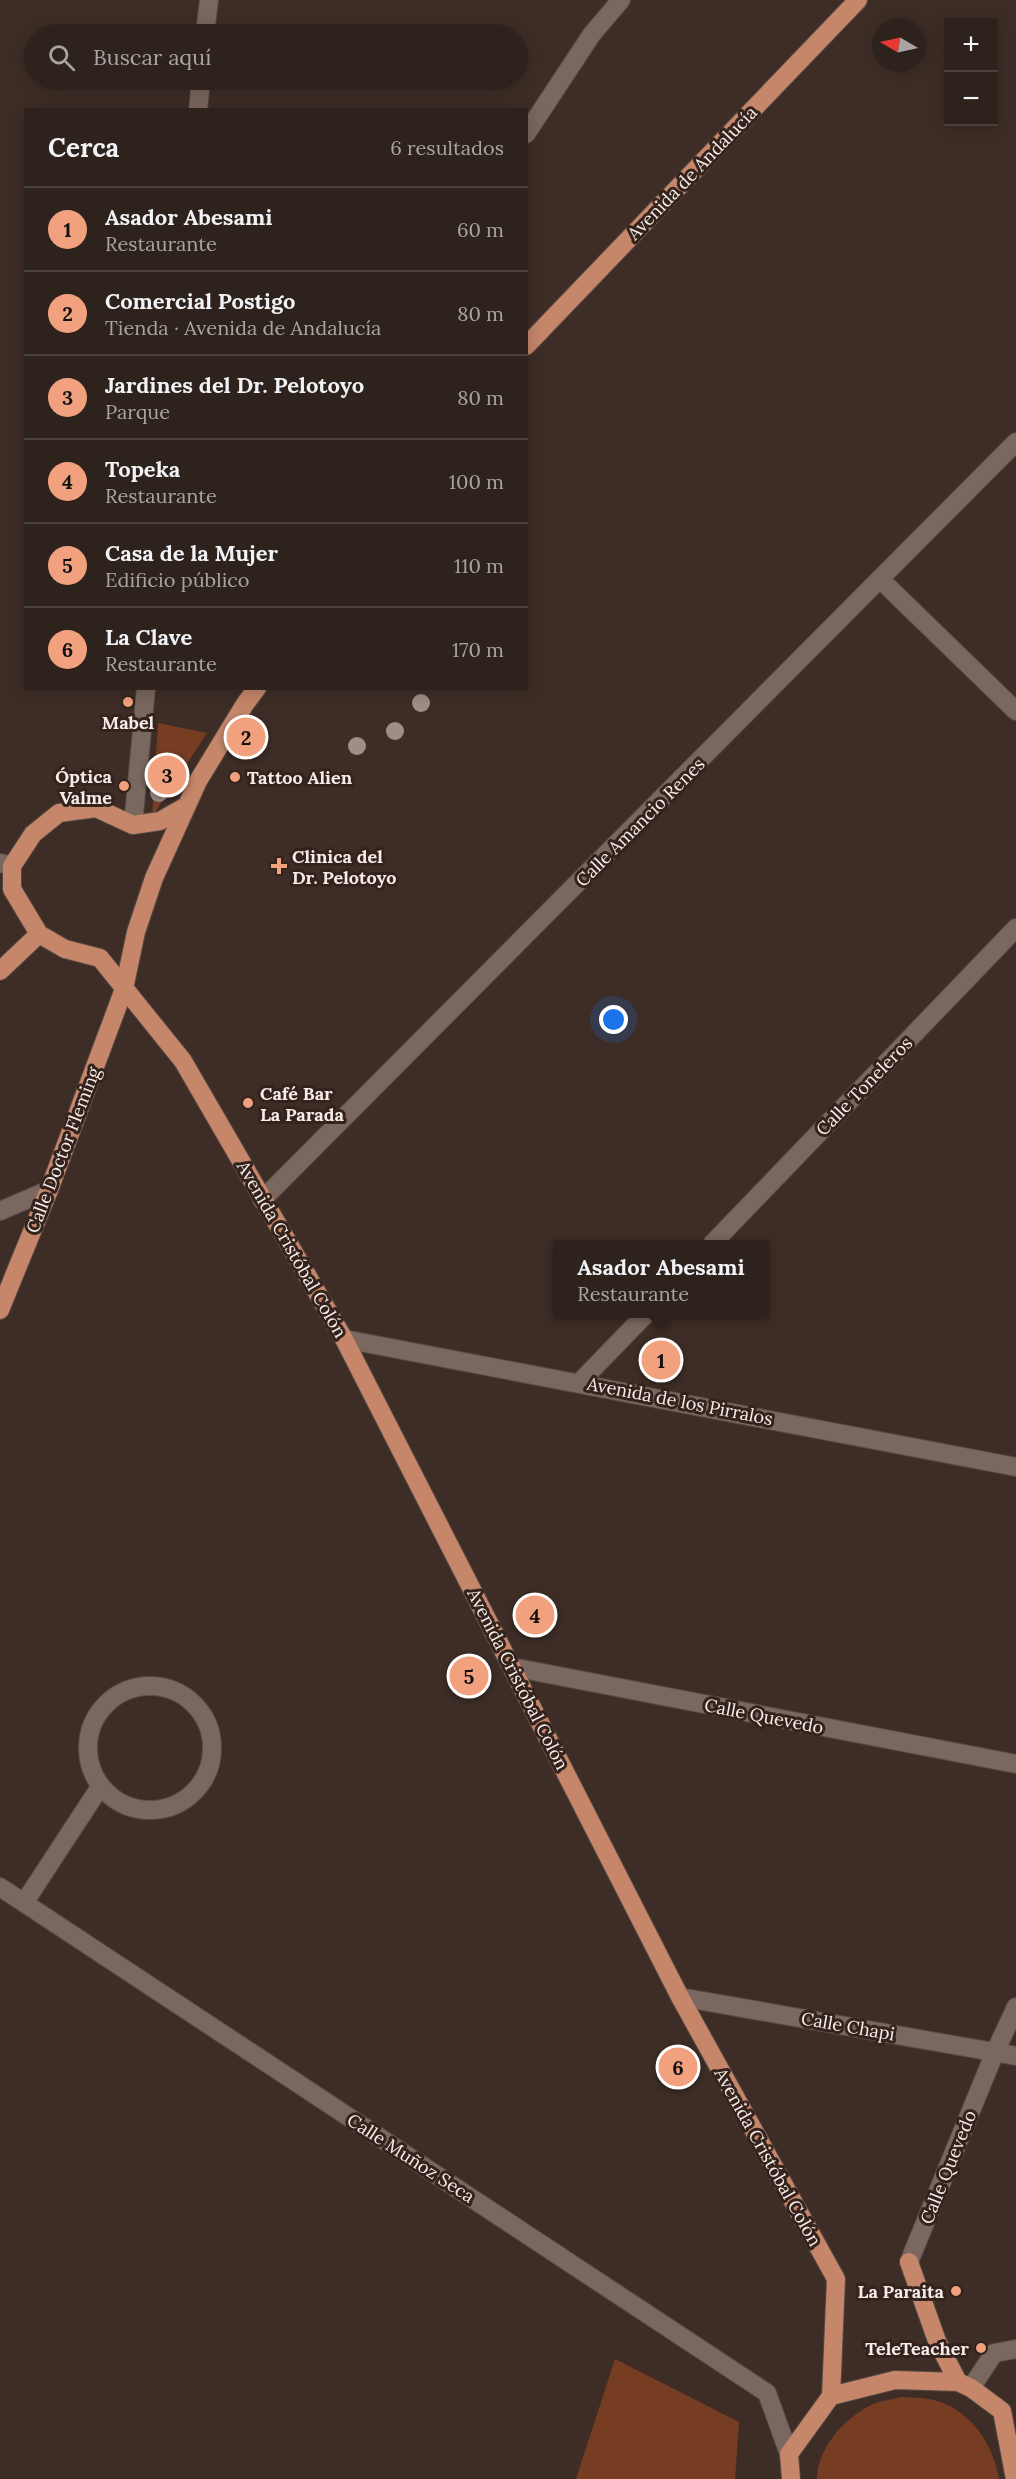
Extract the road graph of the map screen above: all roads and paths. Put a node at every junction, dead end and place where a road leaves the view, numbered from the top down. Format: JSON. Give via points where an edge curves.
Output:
{"nodes":[{"id":1,"x":209,"y":0,"type":"edge"},
{"id":2,"x":621,"y":0,"type":"edge"},
{"id":3,"x":858,"y":0,"type":"edge"},
{"id":4,"x":207,"y":24,"type":"edge"},
{"id":5,"x":200,"y":90,"type":"edge"},
{"id":6,"x":198,"y":108,"type":"edge"},
{"id":7,"x":528,"y":131,"type":"edge"},
{"id":8,"x":528,"y":344,"type":"edge"},
{"id":9,"x":1016,"y":442,"type":"edge"},
{"id":10,"x":881,"y":580,"type":"junction"},
{"id":11,"x":146,"y":690,"type":"edge"},
{"id":12,"x":249,"y":696,"type":"edge"},
{"id":13,"x":1016,"y":711,"type":"edge"},
{"id":14,"x":186,"y":806,"type":"junction"},
{"id":15,"x":134,"y":825,"type":"junction"},
{"id":16,"x":6,"y":864,"type":"edge"},
{"id":17,"x":1016,"y":928,"type":"edge"},
{"id":18,"x":39,"y":934,"type":"junction"},
{"id":19,"x":0,"y":971,"type":"edge"},
{"id":20,"x":124,"y":989,"type":"junction"},
{"id":21,"x":49,"y":1190,"type":"junction"},
{"id":22,"x":262,"y":1200,"type":"junction"},
{"id":23,"x":0,"y":1211,"type":"edge"},
{"id":24,"x":717,"y":1240,"type":"edge"},
{"id":25,"x":0,"y":1310,"type":"edge"},
{"id":26,"x":642,"y":1318,"type":"edge"},
{"id":27,"x":344,"y":1339,"type":"junction"},
{"id":28,"x":580,"y":1382,"type":"junction"},
{"id":29,"x":1016,"y":1467,"type":"edge"},
{"id":30,"x":512,"y":1667,"type":"junction"},
{"id":31,"x":1016,"y":1764,"type":"edge"},
{"id":32,"x":100,"y":1787,"type":"junction"},
{"id":33,"x":0,"y":1887,"type":"edge"},
{"id":34,"x":24,"y":1903,"type":"junction"},
{"id":35,"x":680,"y":1997,"type":"junction"},
{"id":36,"x":1016,"y":2007,"type":"edge"},
{"id":37,"x":995,"y":2052,"type":"junction"},
{"id":38,"x":1016,"y":2056,"type":"edge"},
{"id":39,"x":909,"y":2262,"type":"joint"},
{"id":40,"x":1016,"y":2349,"type":"edge"},
{"id":41,"x":965,"y":2385,"type":"junction"},
{"id":42,"x":831,"y":2396,"type":"junction"},
{"id":43,"x":789,"y":2454,"type":"junction"},
{"id":44,"x":791,"y":2479,"type":"edge"},
{"id":45,"x":1015,"y":2479,"type":"edge"}],
"edges":[{"from":1,"to":4,"type":"street"},
{"from":2,"to":7,"type":"street","via":[[592,34]]},
{"from":3,"to":8,"type":"main road","name":"Avenida de Andalucía"},
{"from":5,"to":6,"type":"street"},
{"from":9,"to":10,"type":"street","name":"Calle Amancio Renes"},
{"from":10,"to":13,"type":"street"},
{"from":10,"to":22,"type":"street","name":"Calle Amancio Renes"},
{"from":11,"to":15,"type":"street"},
{"from":12,"to":14,"type":"main road"},
{"from":14,"to":15,"type":"main road","via":[[160,821]]},
{"from":14,"to":20,"type":"main road","via":[[154,878],[136,932]]},
{"from":15,"to":16,"type":"main road","via":[[96,808],[59,813]]},
{"from":16,"to":18,"type":"main road","via":[[12,889]]},
{"from":17,"to":24,"type":"street","name":"Calle Toneleros"},
{"from":18,"to":19,"type":"main road"},
{"from":18,"to":20,"type":"main road","name":"Avenida Cristóbal Colón","via":[[65,949],[99,958]]},
{"from":20,"to":21,"type":"main road","name":"Calle Doctor Fleming"},
{"from":20,"to":22,"type":"main road","name":"Avenida Cristóbal Colón","via":[[183,1061]]},
{"from":21,"to":23,"type":"street"},
{"from":21,"to":25,"type":"main road","name":"Calle Doctor Fleming"},
{"from":22,"to":27,"type":"main road","name":"Avenida Cristóbal Colón"},
{"from":26,"to":28,"type":"street"},
{"from":27,"to":28,"type":"street","name":"Avenida de los Pirralos"},
{"from":27,"to":30,"type":"main road","name":"Avenida Cristóbal Colón"},
{"from":28,"to":29,"type":"street","name":"Avenida de los Pirralos"},
{"from":30,"to":31,"type":"street","name":"Calle Quevedo"},
{"from":30,"to":35,"type":"main road","name":"Avenida Cristóbal Colón"},
{"from":32,"to":32,"type":"street","via":[[87,1761],[88,1733],[101,1708],[123,1690],[151,1684],[178,1691],[200,1709],[212,1734],[211,1763],[199,1788],[176,1806],[149,1812],[121,1805]]},
{"from":32,"to":34,"type":"street"},
{"from":33,"to":34,"type":"street","name":"Calle Muñoz Seca"},
{"from":34,"to":43,"type":"street","name":"Calle Muñoz Seca","via":[[767,2393]]},
{"from":35,"to":37,"type":"street","name":"Calle Chapi"},
{"from":35,"to":42,"type":"main road","name":"Avenida Cristóbal Colón","via":[[836,2280]]},
{"from":36,"to":37,"type":"street","name":"Calle Quevedo"},
{"from":37,"to":38,"type":"street","name":"Calle Chapi"},
{"from":37,"to":39,"type":"street","name":"Calle Quevedo"},
{"from":39,"to":41,"type":"main road","via":[[937,2341]]},
{"from":40,"to":41,"type":"street","via":[[994,2354]]},
{"from":41,"to":42,"type":"main road","via":[[895,2380]]},
{"from":41,"to":45,"type":"main road","via":[[1002,2411]]},
{"from":42,"to":43,"type":"main road"},
{"from":43,"to":44,"type":"main road"}]}
